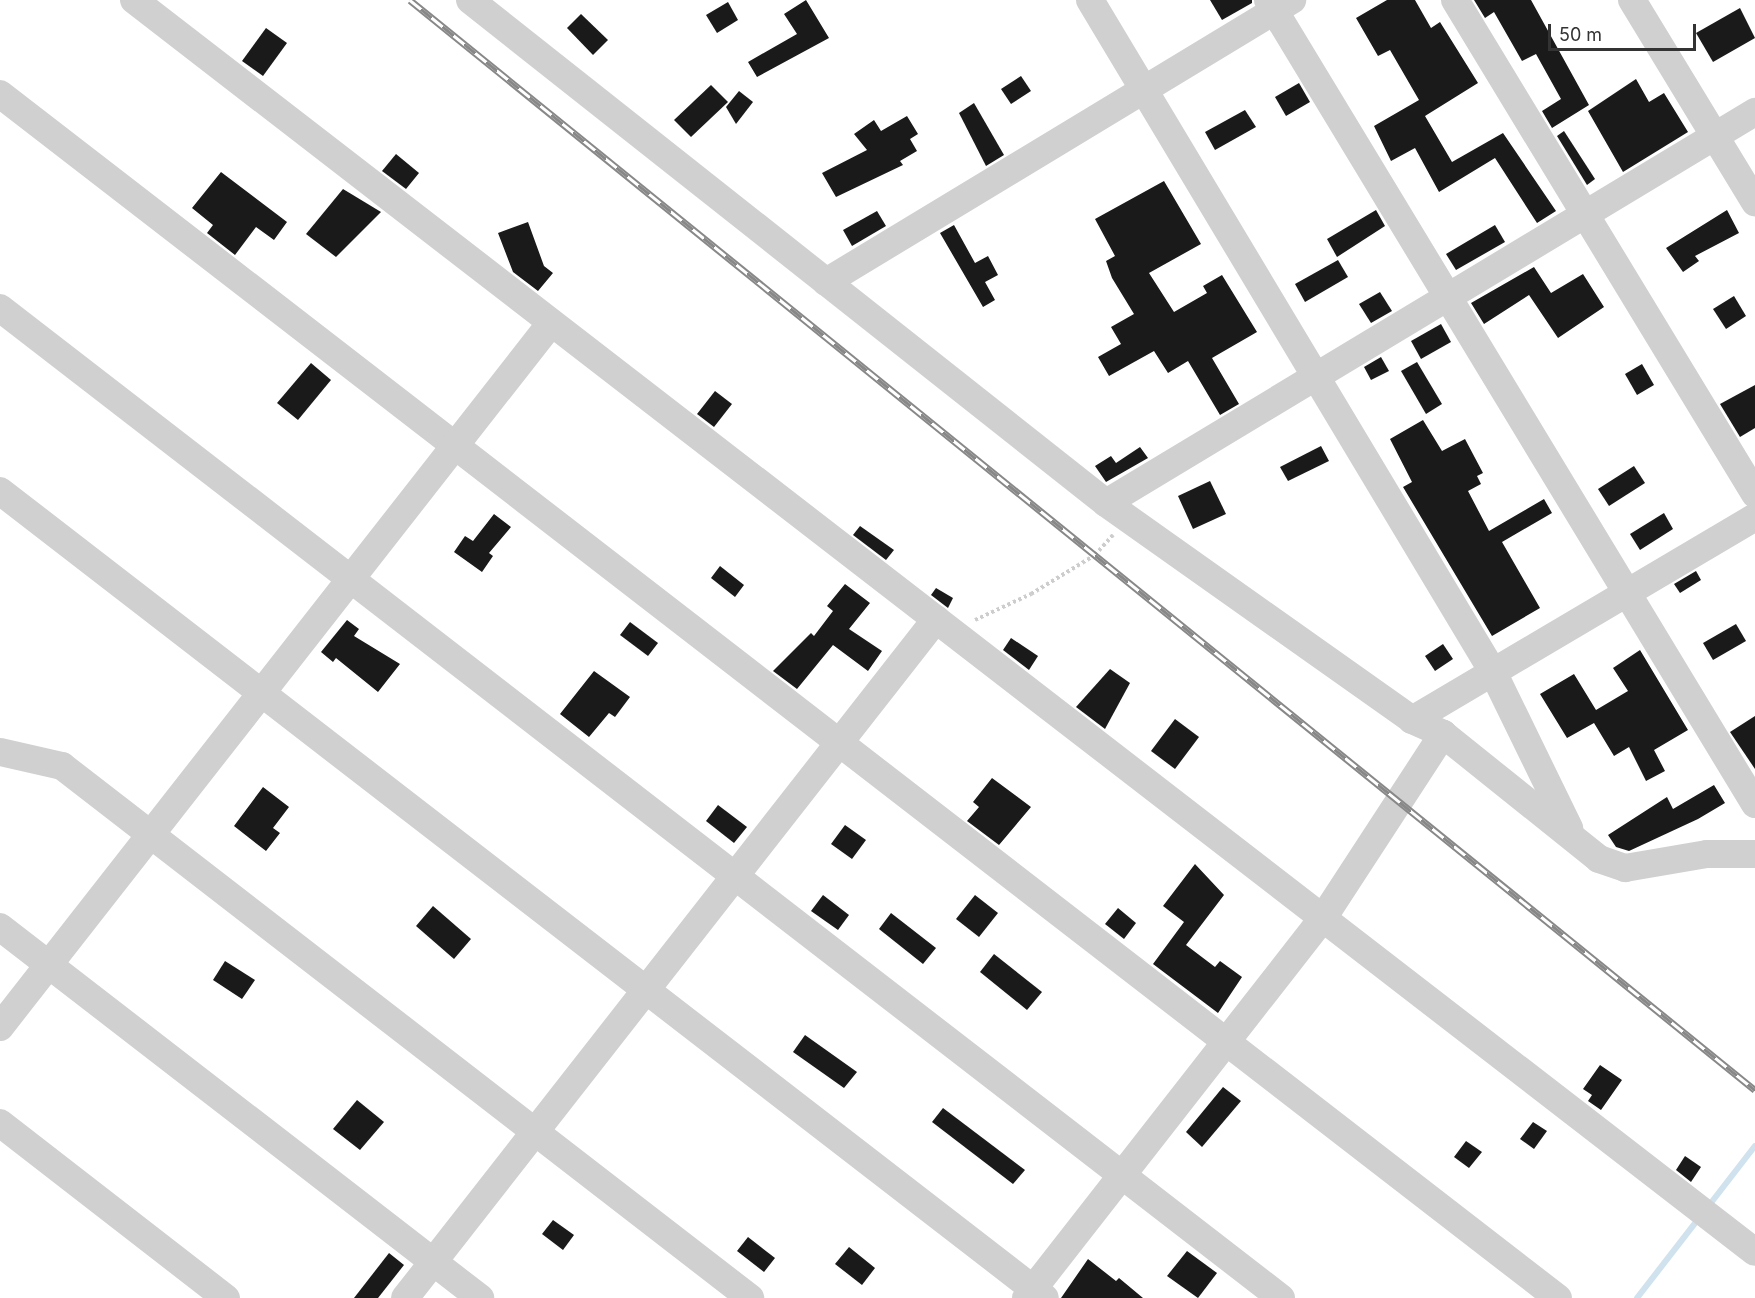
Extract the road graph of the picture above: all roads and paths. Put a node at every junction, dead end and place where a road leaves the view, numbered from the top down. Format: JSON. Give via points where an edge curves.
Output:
{"nodes":[{"id":1,"x":134,"y":0,"type":"edge"},
{"id":2,"x":471,"y":0,"type":"edge"},
{"id":3,"x":1090,"y":0,"type":"edge"},
{"id":4,"x":1455,"y":0,"type":"edge"},
{"id":5,"x":1632,"y":0,"type":"edge"},
{"id":6,"x":1278,"y":3,"type":"edge"},
{"id":7,"x":1143,"y":89,"type":"junction"},
{"id":8,"x":0,"y":93,"type":"edge"},
{"id":9,"x":1755,"y":112,"type":"edge"},
{"id":10,"x":1715,"y":136,"type":"junction"},
{"id":11,"x":1755,"y":202,"type":"edge"},
{"id":12,"x":1585,"y":215,"type":"junction"},
{"id":13,"x":826,"y":282,"type":"junction"},
{"id":14,"x":1448,"y":297,"type":"junction"},
{"id":15,"x":0,"y":308,"type":"edge"},
{"id":16,"x":551,"y":322,"type":"junction"},
{"id":17,"x":1316,"y":377,"type":"junction"},
{"id":18,"x":456,"y":445,"type":"junction"},
{"id":19,"x":0,"y":491,"type":"edge"},
{"id":20,"x":1755,"y":494,"type":"edge"},
{"id":21,"x":1117,"y":511,"type":"junction"},
{"id":22,"x":1755,"y":517,"type":"edge"},
{"id":23,"x":351,"y":579,"type":"junction"},
{"id":24,"x":1628,"y":592,"type":"junction"},
{"id":25,"x":943,"y":625,"type":"junction"},
{"id":26,"x":1493,"y":672,"type":"junction"},
{"id":27,"x":261,"y":693,"type":"junction"},
{"id":28,"x":1412,"y":720,"type":"junction"},
{"id":29,"x":1443,"y":734,"type":"junction"},
{"id":30,"x":840,"y":742,"type":"junction"},
{"id":31,"x":0,"y":752,"type":"edge"},
{"id":32,"x":1755,"y":804,"type":"edge"},
{"id":33,"x":151,"y":835,"type":"junction"},
{"id":34,"x":1573,"y":835,"type":"junction"},
{"id":35,"x":1755,"y":854,"type":"edge"},
{"id":36,"x":735,"y":876,"type":"junction"},
{"id":37,"x":1323,"y":918,"type":"junction"},
{"id":38,"x":0,"y":927,"type":"edge"},
{"id":39,"x":49,"y":965,"type":"junction"},
{"id":40,"x":646,"y":990,"type":"junction"},
{"id":41,"x":0,"y":1028,"type":"edge"},
{"id":42,"x":1227,"y":1041,"type":"junction"},
{"id":43,"x":0,"y":1123,"type":"edge"},
{"id":44,"x":535,"y":1131,"type":"junction"},
{"id":45,"x":1122,"y":1175,"type":"junction"},
{"id":46,"x":1755,"y":1252,"type":"edge"},
{"id":47,"x":433,"y":1262,"type":"junction"},
{"id":48,"x":1034,"y":1295,"type":"edge"},
{"id":49,"x":226,"y":1298,"type":"edge"},
{"id":50,"x":405,"y":1298,"type":"edge"},
{"id":51,"x":480,"y":1298,"type":"edge"},
{"id":52,"x":750,"y":1298,"type":"edge"},
{"id":53,"x":1281,"y":1298,"type":"edge"},
{"id":54,"x":1558,"y":1298,"type":"edge"}],
"edges":[{"from":1,"to":16,"type":"street"},
{"from":2,"to":13,"type":"street"},
{"from":3,"to":7,"type":"street"},
{"from":4,"to":12,"type":"street"},
{"from":5,"to":10,"type":"street"},
{"from":6,"to":7,"type":"street"},
{"from":6,"to":14,"type":"street"},
{"from":7,"to":13,"type":"street"},
{"from":7,"to":17,"type":"street"},
{"from":8,"to":18,"type":"street"},
{"from":9,"to":10,"type":"street"},
{"from":10,"to":11,"type":"street"},
{"from":10,"to":12,"type":"street"},
{"from":12,"to":14,"type":"street"},
{"from":12,"to":20,"type":"street"},
{"from":13,"to":21,"type":"street"},
{"from":14,"to":17,"type":"street"},
{"from":14,"to":24,"type":"street"},
{"from":15,"to":23,"type":"street"},
{"from":16,"to":18,"type":"street"},
{"from":16,"to":25,"type":"street"},
{"from":17,"to":21,"type":"street"},
{"from":17,"to":26,"type":"street"},
{"from":18,"to":23,"type":"street"},
{"from":18,"to":30,"type":"street"},
{"from":19,"to":27,"type":"street"},
{"from":21,"to":25,"type":"path","via":[[1095,555],[1032,594]]},
{"from":21,"to":28,"type":"street"},
{"from":22,"to":24,"type":"street"},
{"from":23,"to":27,"type":"street"},
{"from":23,"to":36,"type":"street"},
{"from":24,"to":26,"type":"street"},
{"from":24,"to":32,"type":"street"},
{"from":25,"to":30,"type":"street"},
{"from":25,"to":37,"type":"street"},
{"from":26,"to":28,"type":"street"},
{"from":26,"to":34,"type":"street"},
{"from":27,"to":33,"type":"street"},
{"from":27,"to":40,"type":"street"},
{"from":28,"to":29,"type":"street"},
{"from":29,"to":34,"type":"street"},
{"from":29,"to":37,"type":"street"},
{"from":30,"to":36,"type":"street"},
{"from":30,"to":42,"type":"street"},
{"from":31,"to":33,"type":"street","via":[[62,766]]},
{"from":33,"to":39,"type":"street"},
{"from":33,"to":44,"type":"street"},
{"from":34,"to":35,"type":"street","via":[[1599,859],[1625,868],[1707,854]]},
{"from":36,"to":40,"type":"street"},
{"from":36,"to":45,"type":"street"},
{"from":37,"to":42,"type":"street"},
{"from":37,"to":46,"type":"street"},
{"from":38,"to":39,"type":"street"},
{"from":39,"to":41,"type":"street"},
{"from":39,"to":47,"type":"street"},
{"from":40,"to":44,"type":"street"},
{"from":40,"to":48,"type":"street"},
{"from":42,"to":45,"type":"street"},
{"from":42,"to":54,"type":"street"},
{"from":43,"to":49,"type":"street"},
{"from":44,"to":47,"type":"street"},
{"from":44,"to":52,"type":"street"},
{"from":45,"to":48,"type":"street"},
{"from":45,"to":53,"type":"street"},
{"from":47,"to":50,"type":"street"},
{"from":47,"to":51,"type":"street"}]}
